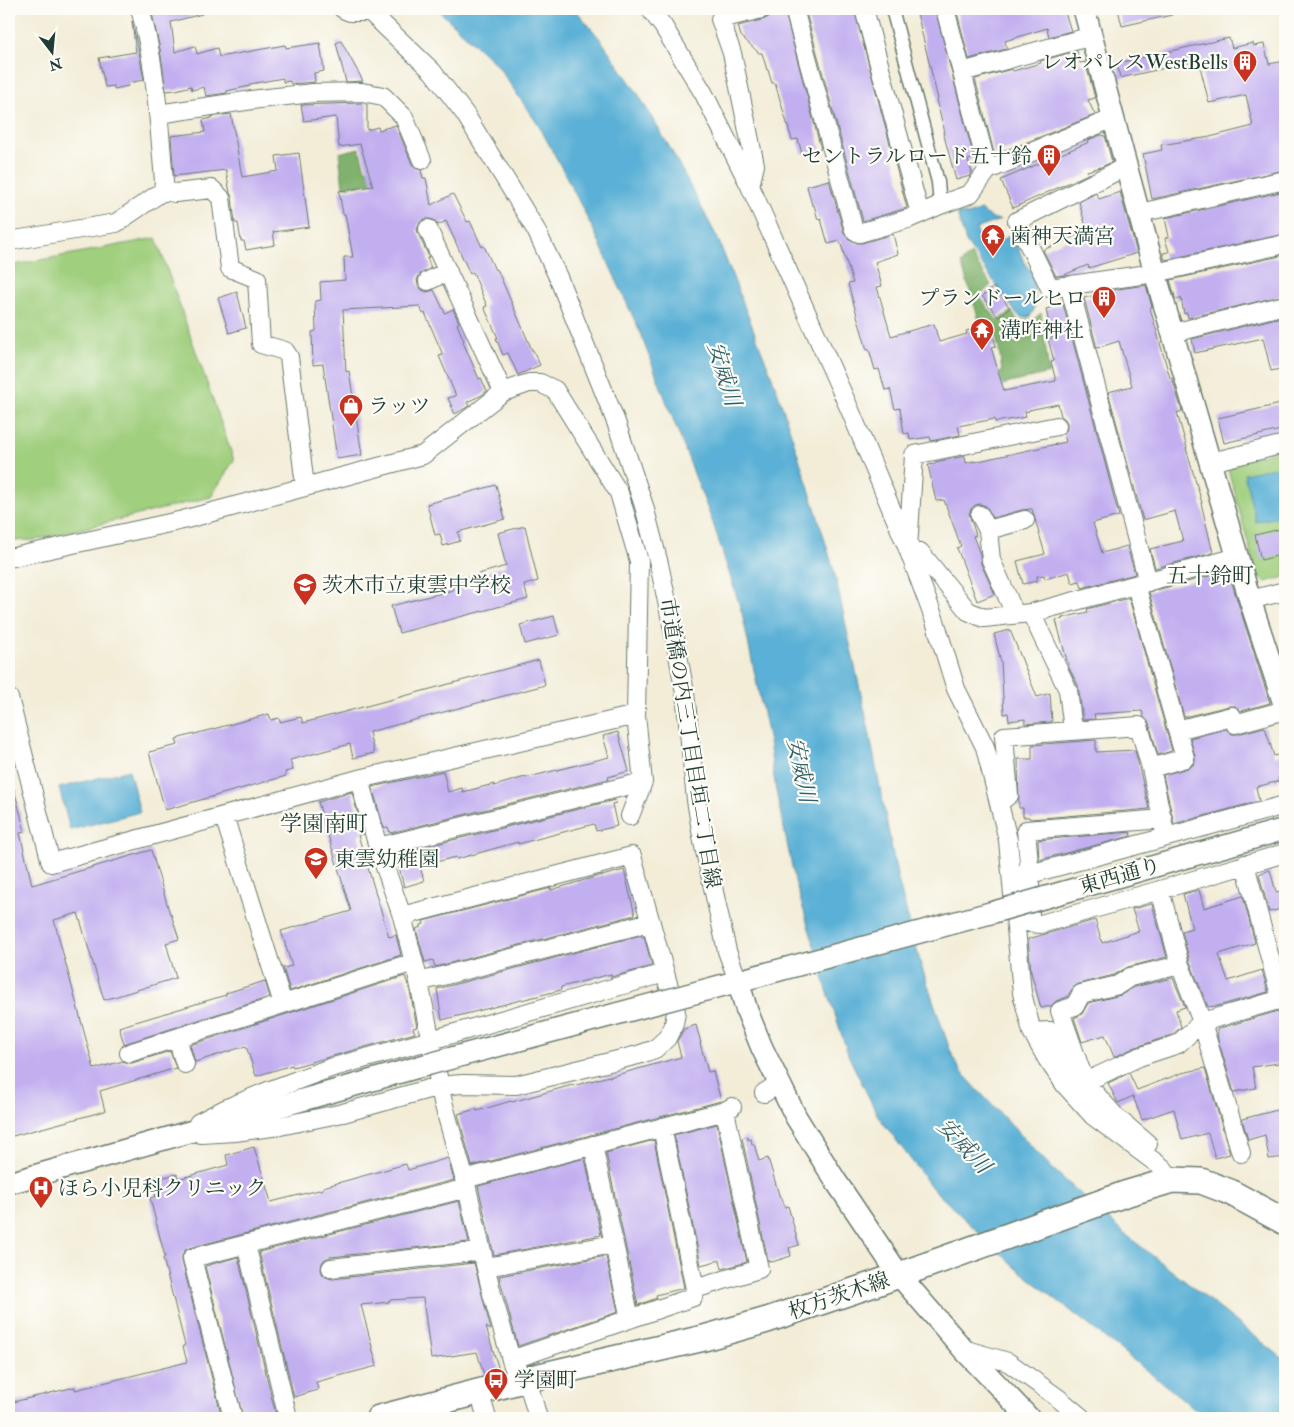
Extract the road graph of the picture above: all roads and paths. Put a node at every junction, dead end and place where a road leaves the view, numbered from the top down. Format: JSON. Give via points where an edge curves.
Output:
{"nodes":[{"id":1,"x":140,"y":9,"type":"edge"},
{"id":2,"x":343,"y":9,"type":"edge"},
{"id":3,"x":650,"y":9,"type":"edge"},
{"id":4,"x":762,"y":9,"type":"edge"},
{"id":5,"x":794,"y":9,"type":"edge"},
{"id":6,"x":864,"y":9,"type":"edge"},
{"id":7,"x":892,"y":9,"type":"edge"},
{"id":8,"x":945,"y":9,"type":"edge"},
{"id":9,"x":1084,"y":9,"type":"edge"},
{"id":10,"x":369,"y":10,"type":"edge"},
{"id":11,"x":716,"y":14,"type":"edge"},
{"id":12,"x":1092,"y":36,"type":"junction"},
{"id":13,"x":962,"y":72,"type":"junction"},
{"id":14,"x":158,"y":114,"type":"junction"},
{"id":15,"x":1114,"y":118,"type":"junction"},
{"id":16,"x":422,"y":160,"type":"dead end"},
{"id":17,"x":1127,"y":166,"type":"junction"},
{"id":18,"x":988,"y":170,"type":"junction"},
{"id":19,"x":1285,"y":180,"type":"edge"},
{"id":20,"x":750,"y":186,"type":"junction"},
{"id":21,"x":163,"y":191,"type":"junction"},
{"id":22,"x":940,"y":205,"type":"junction"},
{"id":23,"x":1140,"y":213,"type":"junction"},
{"id":24,"x":920,"y":214,"type":"junction"},
{"id":25,"x":428,"y":229,"type":"dead end"},
{"id":26,"x":9,"y":241,"type":"edge"},
{"id":27,"x":1285,"y":244,"type":"edge"},
{"id":28,"x":448,"y":271,"type":"junction"},
{"id":29,"x":1156,"y":273,"type":"junction"},
{"id":30,"x":428,"y":281,"type":"dead end"},
{"id":31,"x":1069,"y":286,"type":"junction"},
{"id":32,"x":1285,"y":305,"type":"edge"},
{"id":33,"x":1173,"y":333,"type":"junction"},
{"id":34,"x":503,"y":392,"type":"junction"},
{"id":35,"x":1057,"y":426,"type":"dead end"},
{"id":36,"x":1285,"y":444,"type":"edge"},
{"id":37,"x":1211,"y":462,"type":"junction"},
{"id":38,"x":305,"y":486,"type":"junction"},
{"id":39,"x":1025,"y":520,"type":"dead end"},
{"id":40,"x":650,"y":528,"type":"junction"},
{"id":41,"x":631,"y":532,"type":"junction"},
{"id":42,"x":908,"y":549,"type":"junction"},
{"id":43,"x":1238,"y":557,"type":"junction"},
{"id":44,"x":9,"y":558,"type":"edge"},
{"id":45,"x":1142,"y":584,"type":"junction"},
{"id":46,"x":1285,"y":591,"type":"edge"},
{"id":47,"x":1250,"y":600,"type":"junction"},
{"id":48,"x":1023,"y":613,"type":"junction"},
{"id":49,"x":9,"y":698,"type":"edge"},
{"id":50,"x":1285,"y":704,"type":"edge"},
{"id":51,"x":636,"y":715,"type":"junction"},
{"id":52,"x":1073,"y":730,"type":"junction"},
{"id":53,"x":1177,"y":730,"type":"junction"},
{"id":54,"x":1151,"y":768,"type":"junction"},
{"id":55,"x":359,"y":779,"type":"junction"},
{"id":56,"x":643,"y":782,"type":"junction"},
{"id":57,"x":999,"y":803,"type":"junction"},
{"id":58,"x":1285,"y":804,"type":"edge"},
{"id":59,"x":224,"y":816,"type":"junction"},
{"id":60,"x":630,"y":816,"type":"dead end"},
{"id":61,"x":1163,"y":819,"type":"junction"},
{"id":62,"x":1285,"y":829,"type":"edge"},
{"id":63,"x":1166,"y":837,"type":"junction"},
{"id":64,"x":378,"y":847,"type":"junction"},
{"id":65,"x":1285,"y":853,"type":"edge"},
{"id":66,"x":1245,"y":864,"type":"junction"},
{"id":67,"x":1021,"y":874,"type":"junction"},
{"id":68,"x":1160,"y":890,"type":"junction"},
{"id":69,"x":402,"y":916,"type":"junction"},
{"id":70,"x":651,"y":922,"type":"junction"},
{"id":71,"x":414,"y":962,"type":"junction"},
{"id":72,"x":1180,"y":965,"type":"junction"},
{"id":73,"x":665,"y":973,"type":"junction"},
{"id":74,"x":746,"y":978,"type":"junction"},
{"id":75,"x":419,"y":982,"type":"junction"},
{"id":76,"x":1283,"y":998,"type":"edge"},
{"id":77,"x":283,"y":1004,"type":"junction"},
{"id":78,"x":1202,"y":1022,"type":"junction"},
{"id":79,"x":1032,"y":1032,"type":"junction"},
{"id":80,"x":177,"y":1038,"type":"junction"},
{"id":81,"x":431,"y":1040,"type":"junction"},
{"id":82,"x":129,"y":1053,"type":"dead end"},
{"id":83,"x":185,"y":1064,"type":"dead end"},
{"id":84,"x":1085,"y":1082,"type":"junction"},
{"id":85,"x":439,"y":1086,"type":"junction"},
{"id":86,"x":662,"y":1127,"type":"junction"},
{"id":87,"x":173,"y":1136,"type":"junction"},
{"id":88,"x":592,"y":1145,"type":"junction"},
{"id":89,"x":1242,"y":1154,"type":"dead end"},
{"id":90,"x":1165,"y":1172,"type":"junction"},
{"id":91,"x":9,"y":1183,"type":"edge"},
{"id":92,"x":466,"y":1183,"type":"junction"},
{"id":93,"x":1285,"y":1222,"type":"edge"},
{"id":94,"x":246,"y":1244,"type":"junction"},
{"id":95,"x":614,"y":1244,"type":"junction"},
{"id":96,"x":484,"y":1259,"type":"junction"},
{"id":97,"x":331,"y":1268,"type":"dead end"},
{"id":98,"x":909,"y":1271,"type":"junction"},
{"id":99,"x":695,"y":1289,"type":"junction"},
{"id":100,"x":630,"y":1319,"type":"junction"},
{"id":101,"x":963,"y":1349,"type":"junction"},
{"id":102,"x":511,"y":1360,"type":"junction"},
{"id":103,"x":527,"y":1379,"type":"junction"},
{"id":104,"x":479,"y":1392,"type":"junction"},
{"id":105,"x":422,"y":1413,"type":"edge"},
{"id":106,"x":233,"y":1418,"type":"edge"},
{"id":107,"x":288,"y":1418,"type":"edge"},
{"id":108,"x":380,"y":1418,"type":"edge"},
{"id":109,"x":488,"y":1418,"type":"edge"},
{"id":110,"x":538,"y":1418,"type":"edge"},
{"id":111,"x":1029,"y":1418,"type":"edge"},
{"id":112,"x":1082,"y":1418,"type":"edge"}],
"edges":[{"from":1,"to":14,"type":"street","via":[[148,35]]},
{"from":2,"to":10,"type":"street","via":[[350,12]]},
{"from":3,"to":20,"type":"street","via":[[704,94]]},
{"from":4,"to":11,"type":"street"},
{"from":5,"to":24,"type":"street","via":[[854,230],[859,232]]},
{"from":6,"to":24,"type":"street"},
{"from":7,"to":22,"type":"street","via":[[938,182]]},
{"from":8,"to":13,"type":"street"},
{"from":9,"to":12,"type":"street"},
{"from":10,"to":40,"type":"street","name":"市道橋の内三丁目目垣二丁目線","via":[[432,71],[465,114],[536,230],[616,422]]},
{"from":11,"to":20,"type":"street","via":[[732,53],[755,165]]},
{"from":12,"to":13,"type":"street"},
{"from":12,"to":15,"type":"street"},
{"from":13,"to":18,"type":"street"},
{"from":14,"to":16,"type":"street","via":[[312,93],[362,92],[384,96],[404,117]]},
{"from":14,"to":21,"type":"street"},
{"from":15,"to":17,"type":"street"},
{"from":15,"to":18,"type":"street"},
{"from":17,"to":23,"type":"street"},
{"from":17,"to":31,"type":"street","via":[[1017,221],[1050,288]]},
{"from":18,"to":22,"type":"street","via":[[970,194]]},
{"from":19,"to":23,"type":"street"},
{"from":20,"to":42,"type":"street"},
{"from":21,"to":26,"type":"street","via":[[116,223]]},
{"from":21,"to":38,"type":"street","via":[[212,190],[221,198],[230,268],[257,279],[261,344],[285,351],[289,357]]},
{"from":22,"to":24,"type":"street"},
{"from":23,"to":29,"type":"street"},
{"from":25,"to":28,"type":"street"},
{"from":27,"to":29,"type":"street"},
{"from":28,"to":30,"type":"street"},
{"from":28,"to":34,"type":"street"},
{"from":29,"to":31,"type":"street"},
{"from":29,"to":33,"type":"street"},
{"from":31,"to":45,"type":"street"},
{"from":32,"to":33,"type":"street"},
{"from":33,"to":37,"type":"street"},
{"from":34,"to":38,"type":"street","via":[[423,455]]},
{"from":34,"to":41,"type":"street","via":[[529,383],[540,383],[556,390],[619,493]]},
{"from":35,"to":42,"type":"street","via":[[914,455]]},
{"from":36,"to":37,"type":"street"},
{"from":37,"to":43,"type":"street"},
{"from":38,"to":44,"type":"street","via":[[183,520]]},
{"from":39,"to":48,"type":"street","via":[[984,522],[991,560]]},
{"from":40,"to":41,"type":"street"},
{"from":40,"to":74,"type":"street","name":"市道橋の内三丁目目垣二丁目線","via":[[686,693],[702,834],[728,951]]},
{"from":41,"to":51,"type":"street","via":[[639,561]]},
{"from":42,"to":48,"type":"street","via":[[920,552],[968,612],[984,618]]},
{"from":42,"to":57,"type":"street","via":[[956,689],[985,747]]},
{"from":43,"to":45,"type":"street"},
{"from":43,"to":47,"type":"street"},
{"from":45,"to":48,"type":"street"},
{"from":45,"to":53,"type":"street"},
{"from":46,"to":47,"type":"street"},
{"from":47,"to":50,"type":"street"},
{"from":48,"to":52,"type":"street","via":[[1068,690]]},
{"from":49,"to":59,"type":"street","via":[[51,863]]},
{"from":50,"to":53,"type":"street","via":[[1235,724],[1232,716]]},
{"from":51,"to":55,"type":"street"},
{"from":51,"to":56,"type":"street"},
{"from":52,"to":54,"type":"street","via":[[1139,726]]},
{"from":52,"to":57,"type":"street","via":[[1004,736],[1009,795]]},
{"from":53,"to":54,"type":"street","via":[[1185,758]]},
{"from":54,"to":61,"type":"street"},
{"from":55,"to":59,"type":"street"},
{"from":55,"to":64,"type":"street"},
{"from":56,"to":60,"type":"street"},
{"from":56,"to":64,"type":"street"},
{"from":57,"to":67,"type":"street"},
{"from":58,"to":63,"type":"street"},
{"from":59,"to":77,"type":"street"},
{"from":61,"to":63,"type":"street"},
{"from":61,"to":67,"type":"street","via":[[1026,830]]},
{"from":62,"to":74,"type":"street","name":"東西通り","bridge":true},
{"from":63,"to":67,"type":"street"},
{"from":64,"to":69,"type":"street"},
{"from":65,"to":66,"type":"street"},
{"from":66,"to":68,"type":"street"},
{"from":66,"to":76,"type":"street"},
{"from":67,"to":68,"type":"street","via":[[1030,923],[1040,924]]},
{"from":67,"to":79,"type":"street","via":[[1022,993]]},
{"from":68,"to":72,"type":"street"},
{"from":69,"to":70,"type":"street","via":[[632,856]]},
{"from":69,"to":71,"type":"street"},
{"from":70,"to":73,"type":"street"},
{"from":70,"to":75,"type":"street"},
{"from":71,"to":75,"type":"street"},
{"from":71,"to":77,"type":"street"},
{"from":72,"to":78,"type":"street"},
{"from":72,"to":84,"type":"street","via":[[1130,977],[1118,985],[1081,994],[1075,1006],[1060,1012]]},
{"from":73,"to":81,"type":"street"},
{"from":73,"to":85,"type":"street","via":[[676,1012],[667,1038],[655,1049],[516,1085]]},
{"from":74,"to":87,"type":"street","name":"東西通り","bridge":true},
{"from":74,"to":98,"type":"street","name":"市道橋の内三丁目目垣二丁目線","via":[[747,1011],[762,1048],[772,1088],[796,1117],[835,1180]]},
{"from":75,"to":81,"type":"street"},
{"from":76,"to":78,"type":"street"},
{"from":77,"to":80,"type":"street"},
{"from":78,"to":84,"type":"street","via":[[1178,1044],[1139,1057]]},
{"from":78,"to":89,"type":"street"},
{"from":79,"to":84,"type":"street","via":[[1050,1031],[1064,1058]]},
{"from":79,"to":90,"type":"street","via":[[1065,1085],[1093,1116]]},
{"from":80,"to":82,"type":"street"},
{"from":80,"to":83,"type":"street"},
{"from":81,"to":85,"type":"street"},
{"from":81,"to":87,"type":"street","via":[[312,1074],[227,1108]]},
{"from":84,"to":90,"type":"street","via":[[1116,1117],[1151,1148]]},
{"from":85,"to":87,"type":"street","via":[[343,1113],[280,1126]]},
{"from":85,"to":92,"type":"street"},
{"from":86,"to":88,"type":"street"},
{"from":86,"to":99,"type":"street"},
{"from":86,"to":99,"type":"street","via":[[729,1109],[759,1269]]},
{"from":87,"to":91,"type":"street","name":"東西通り"},
{"from":88,"to":92,"type":"street"},
{"from":88,"to":95,"type":"street"},
{"from":90,"to":93,"type":"main road","name":"枚方茨木線","via":[[1230,1192]]},
{"from":90,"to":98,"type":"main road","name":"枚方茨木線","via":[[1125,1194]]},
{"from":92,"to":94,"type":"street"},
{"from":92,"to":96,"type":"street"},
{"from":94,"to":106,"type":"street","via":[[192,1258]]},
{"from":94,"to":107,"type":"street"},
{"from":95,"to":96,"type":"street"},
{"from":95,"to":100,"type":"street"},
{"from":96,"to":97,"type":"street"},
{"from":96,"to":102,"type":"street"},
{"from":98,"to":101,"type":"street","name":"市道橋の内三丁目目垣二丁目線"},
{"from":98,"to":103,"type":"main road","name":"枚方茨木線","via":[[704,1338]]},
{"from":99,"to":100,"type":"street","via":[[693,1297]]},
{"from":100,"to":102,"type":"street"},
{"from":101,"to":111,"type":"street","name":"市道橋の内三丁目目垣二丁目線"},
{"from":101,"to":112,"type":"street","via":[[1008,1362]]},
{"from":102,"to":103,"type":"street"},
{"from":103,"to":104,"type":"main road","name":"枚方茨木線"},
{"from":103,"to":110,"type":"street"},
{"from":104,"to":105,"type":"main road","name":"枚方茨木線"},
{"from":104,"to":109,"type":"street"},
{"from":105,"to":108,"type":"main road","name":"枚方茨木線"}]}
